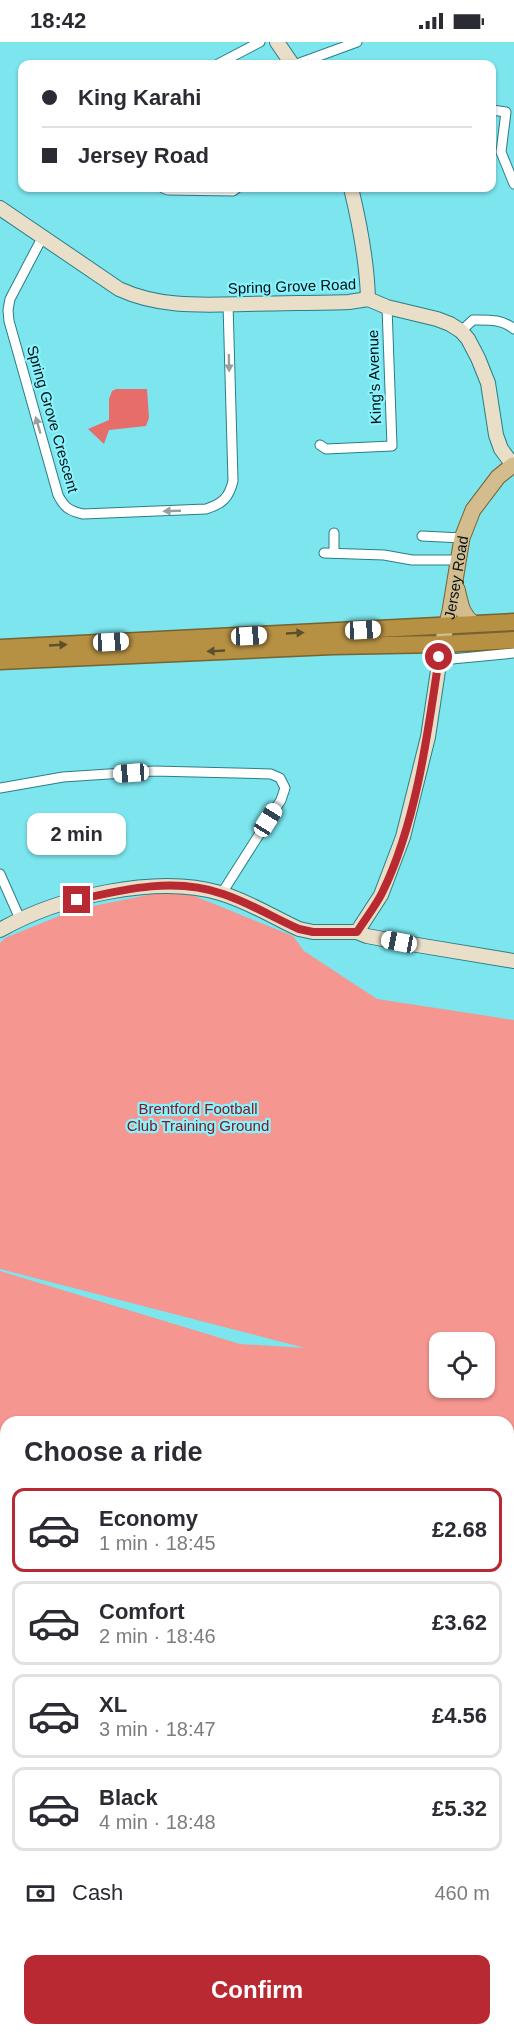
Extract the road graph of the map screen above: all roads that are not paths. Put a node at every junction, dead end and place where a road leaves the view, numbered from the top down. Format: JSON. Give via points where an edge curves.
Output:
{"nodes":[{"id":1,"x":260,"y":42,"type":"edge"},
{"id":2,"x":277,"y":42,"type":"edge"},
{"id":3,"x":354,"y":42,"type":"edge"},
{"id":4,"x":226,"y":60,"type":"edge"},
{"id":5,"x":292,"y":60,"type":"edge"},
{"id":6,"x":306,"y":60,"type":"edge"},
{"id":7,"x":496,"y":111,"type":"edge"},
{"id":8,"x":497,"y":158,"type":"edge"},
{"id":9,"x":514,"y":183,"type":"edge"},
{"id":10,"x":352,"y":192,"type":"edge"},
{"id":11,"x":0,"y":208,"type":"edge"},
{"id":12,"x":42,"y":238,"type":"junction"},
{"id":13,"x":368,"y":299,"type":"junction"},
{"id":14,"x":228,"y":304,"type":"junction"},
{"id":15,"x":387,"y":307,"type":"junction"},
{"id":16,"x":514,"y":329,"type":"edge"},
{"id":17,"x":461,"y":331,"type":"junction"},
{"id":18,"x":320,"y":445,"type":"dead end"},
{"id":19,"x":514,"y":465,"type":"edge"},
{"id":20,"x":334,"y":534,"type":"dead end"},
{"id":21,"x":422,"y":536,"type":"dead end"},
{"id":22,"x":462,"y":538,"type":"junction"},
{"id":23,"x":457,"y":560,"type":"junction"},
{"id":24,"x":455,"y":581,"type":"junction"},
{"id":25,"x":514,"y":622,"type":"edge"},
{"id":26,"x":474,"y":624,"type":"junction"},
{"id":27,"x":514,"y":638,"type":"edge"},
{"id":28,"x":443,"y":639,"type":"junction"},
{"id":29,"x":0,"y":648,"type":"edge"},
{"id":30,"x":514,"y":653,"type":"edge"},
{"id":31,"x":0,"y":661,"type":"edge"},
{"id":32,"x":0,"y":788,"type":"edge"},
{"id":33,"x":0,"y":874,"type":"edge"},
{"id":34,"x":222,"y":893,"type":"junction"},
{"id":35,"x":20,"y":919,"type":"junction"},
{"id":36,"x":0,"y":930,"type":"edge"},
{"id":37,"x":357,"y":932,"type":"junction"},
{"id":38,"x":514,"y":961,"type":"edge"}],
"edges":[{"from":1,"to":4,"type":"street"},
{"from":2,"to":5,"type":"street"},
{"from":3,"to":6,"type":"street"},
{"from":7,"to":8,"type":"street","via":[[506,112]]},
{"from":8,"to":9,"type":"street"},
{"from":10,"to":13,"type":"street","via":[[363,240]]},
{"from":11,"to":12,"type":"street","name":"Spring Grove Road"},
{"from":12,"to":14,"type":"street","name":"Spring Grove Road","via":[[136,297],[174,304]]},
{"from":14,"to":12,"type":"street","name":"Spring Grove Crescent","one_way":true,"via":[[233,481],[230,493],[223,502],[206,509],[75,513],[58,495],[9,321],[10,299]]},
{"from":13,"to":14,"type":"street","name":"Spring Grove Road"},
{"from":13,"to":15,"type":"street","name":"Spring Grove Road"},
{"from":15,"to":17,"type":"street","name":"Spring Grove Road","via":[[437,319]]},
{"from":15,"to":18,"type":"street","name":"King's Avenue","via":[[392,446],[326,449]]},
{"from":16,"to":17,"type":"street","via":[[506,322],[473,320]]},
{"from":17,"to":19,"type":"street","via":[[488,383],[498,442]]},
{"from":19,"to":22,"type":"main road","name":"Jersey Road","via":[[498,477],[473,510]]},
{"from":20,"to":23,"type":"street","via":[[329,553]]},
{"from":21,"to":22,"type":"street"},
{"from":22,"to":23,"type":"main road","name":"Jersey Road"},
{"from":23,"to":24,"type":"main road","name":"Jersey Road"},
{"from":24,"to":26,"type":"main road","via":[[462,610]]},
{"from":24,"to":28,"type":"main road","name":"Jersey Road"},
{"from":25,"to":26,"type":"highway"},
{"from":26,"to":28,"type":"highway"},
{"from":27,"to":28,"type":"highway"},
{"from":29,"to":28,"type":"highway","one_way":true},
{"from":28,"to":30,"type":"street","via":[[452,659]]},
{"from":28,"to":31,"type":"highway","one_way":true},
{"from":28,"to":37,"type":"street","name":"Jersey Road","via":[[428,737],[401,844],[381,895]]},
{"from":32,"to":34,"type":"street","via":[[63,777],[154,771],[271,774],[280,778],[285,788],[281,800]]},
{"from":33,"to":35,"type":"street"},
{"from":34,"to":35,"type":"street","via":[[156,885],[62,904]]},
{"from":34,"to":37,"type":"street","via":[[299,929]]},
{"from":35,"to":36,"type":"street"},
{"from":37,"to":38,"type":"street"}]}
